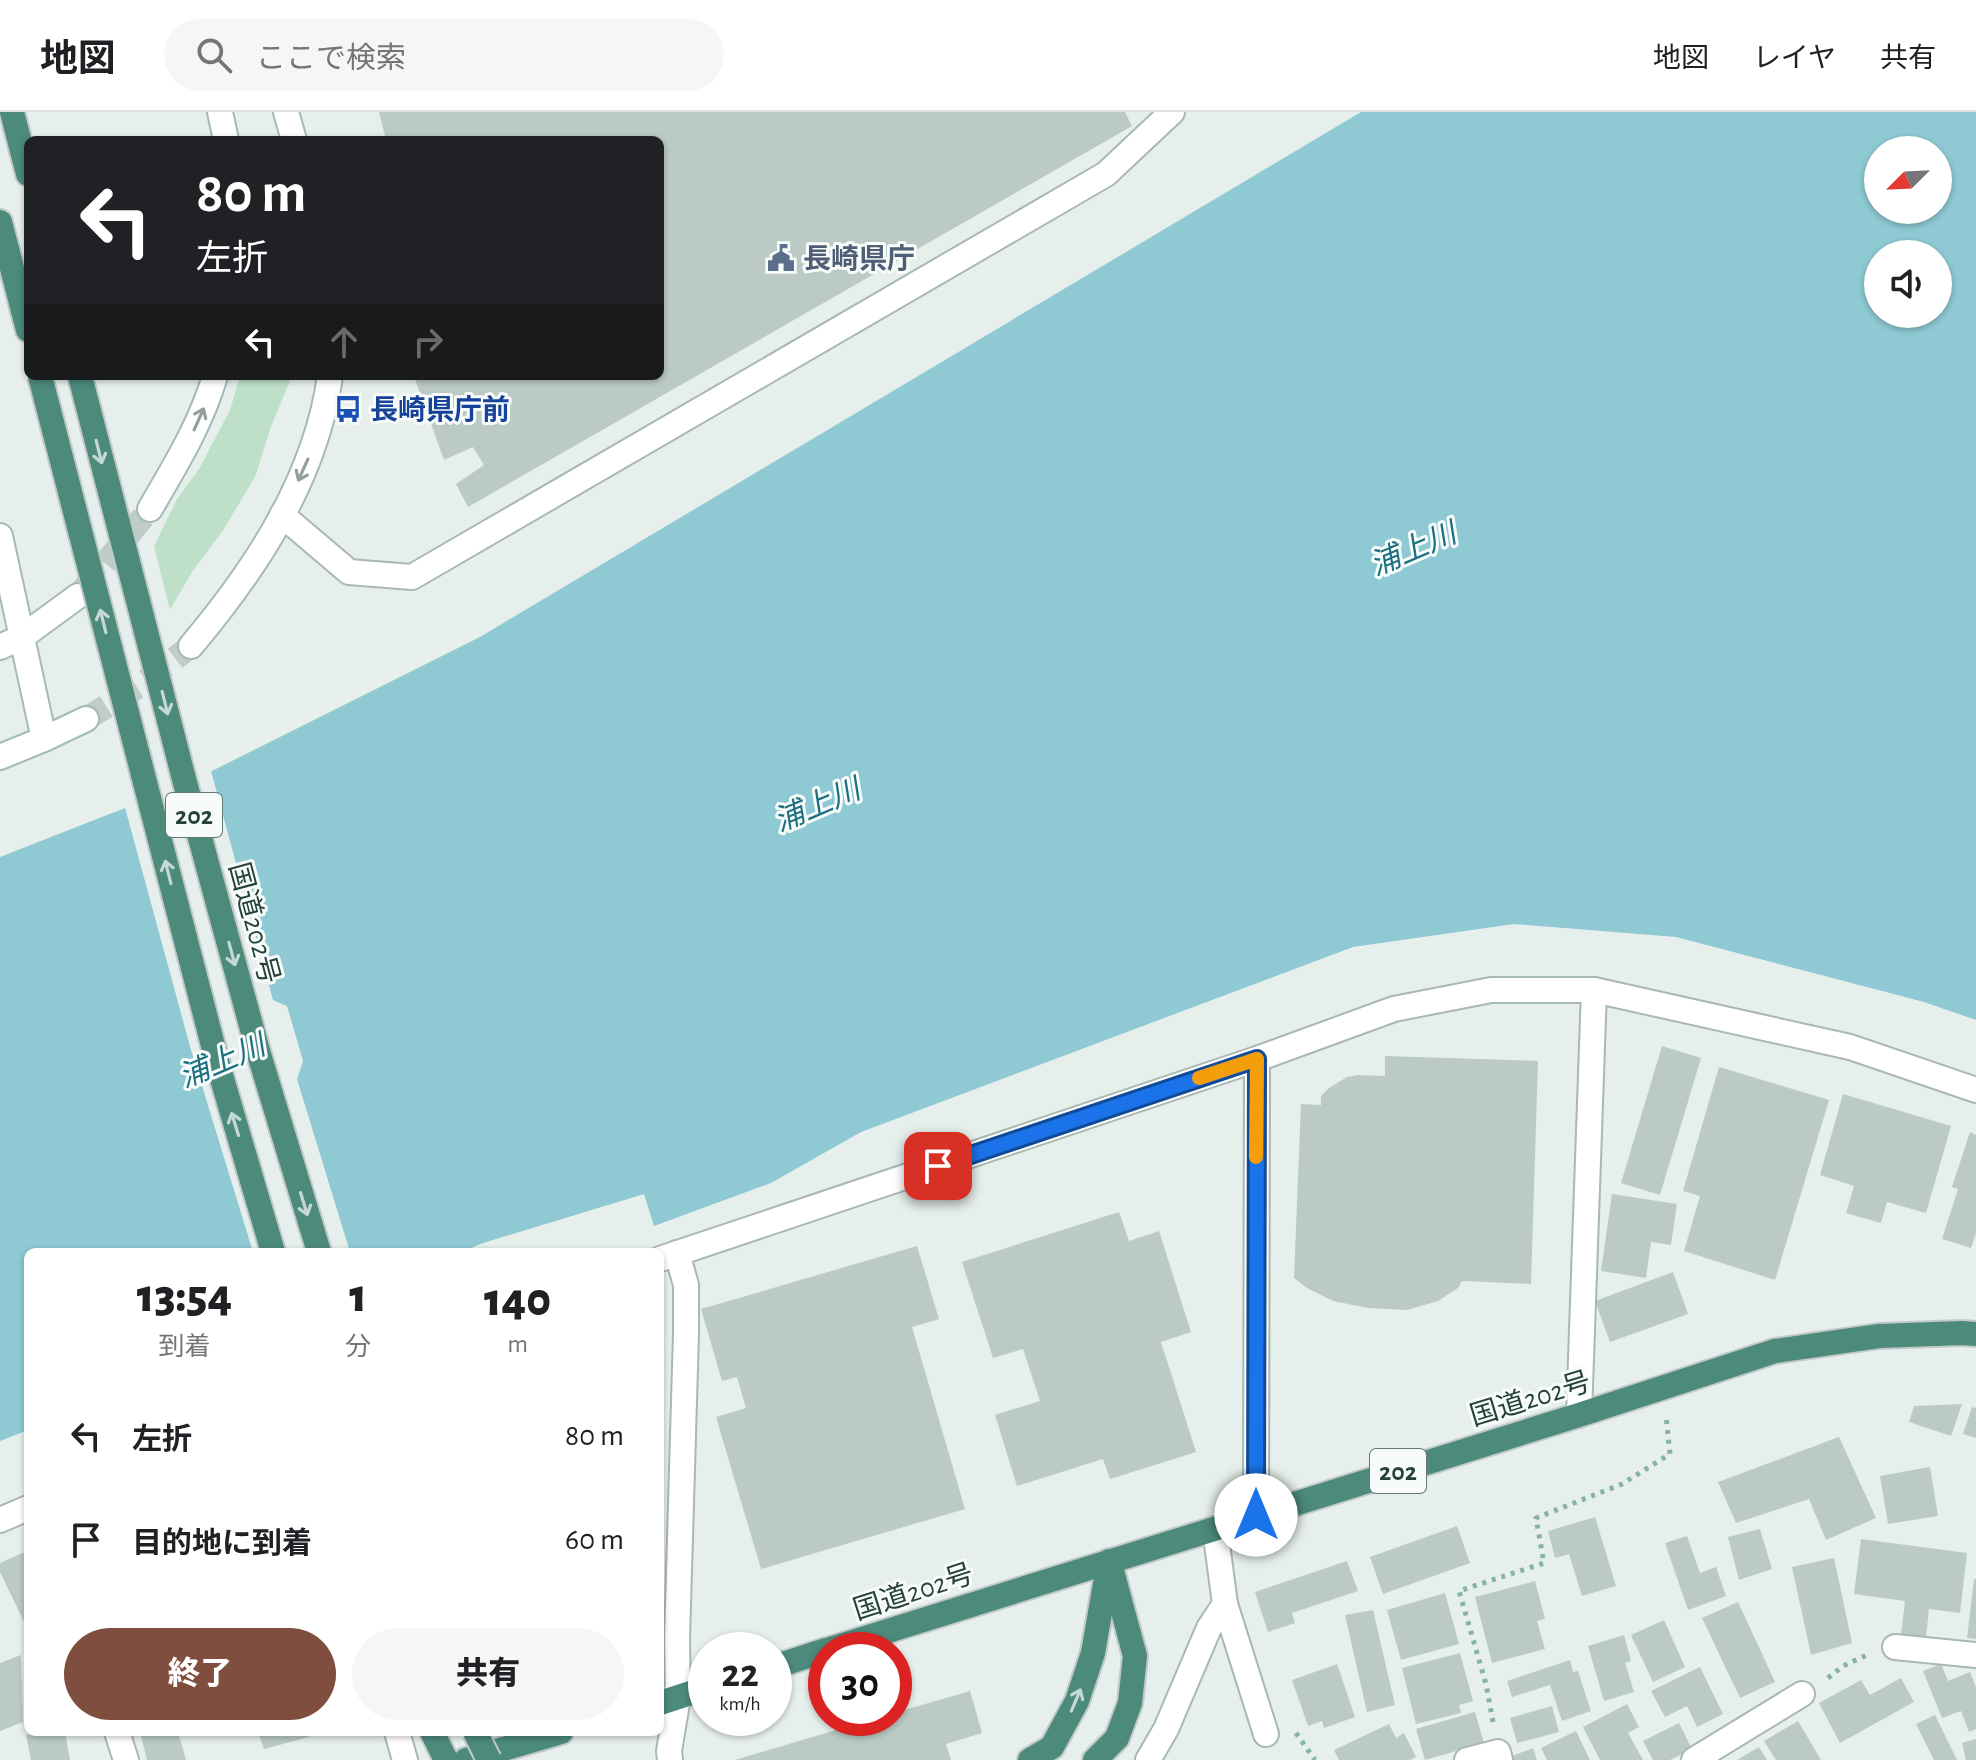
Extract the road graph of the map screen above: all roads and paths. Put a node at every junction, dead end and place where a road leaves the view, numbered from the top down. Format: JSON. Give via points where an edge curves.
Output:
{"nodes":[{"id":1,"x":12,"y":112,"type":"edge"},
{"id":2,"x":220,"y":112,"type":"edge"},
{"id":3,"x":286,"y":112,"type":"edge"},
{"id":4,"x":1172,"y":112,"type":"edge"},
{"id":5,"x":225,"y":136,"type":"edge"},
{"id":6,"x":293,"y":136,"type":"edge"},
{"id":7,"x":24,"y":158,"type":"edge"},
{"id":8,"x":0,"y":222,"type":"edge"},
{"id":9,"x":24,"y":315,"type":"edge"},
{"id":10,"x":41,"y":380,"type":"edge"},
{"id":11,"x":81,"y":380,"type":"edge"},
{"id":12,"x":214,"y":380,"type":"edge"},
{"id":13,"x":329,"y":380,"type":"edge"},
{"id":14,"x":150,"y":509,"type":"tunnel mouth"},
{"id":15,"x":282,"y":515,"type":"junction"},
{"id":16,"x":0,"y":536,"type":"edge"},
{"id":17,"x":78,"y":596,"type":"tunnel mouth"},
{"id":18,"x":11,"y":642,"type":"edge"},
{"id":19,"x":191,"y":646,"type":"tunnel mouth"},
{"id":20,"x":86,"y":719,"type":"tunnel mouth"},
{"id":21,"x":44,"y":739,"type":"junction"},
{"id":22,"x":0,"y":757,"type":"edge"},
{"id":23,"x":1594,"y":990,"type":"junction"},
{"id":24,"x":1257,"y":1059,"type":"junction"},
{"id":25,"x":1976,"y":1090,"type":"edge"},
{"id":26,"x":272,"y":1248,"type":"edge"},
{"id":27,"x":318,"y":1248,"type":"edge"},
{"id":28,"x":669,"y":1256,"type":"edge"},
{"id":29,"x":1976,"y":1334,"type":"edge"},
{"id":30,"x":1579,"y":1415,"type":"junction"},
{"id":31,"x":1670,"y":1454,"type":"dead end"},
{"id":32,"x":24,"y":1511,"type":"edge"},
{"id":33,"x":1256,"y":1515,"type":"junction"},
{"id":34,"x":0,"y":1520,"type":"edge"},
{"id":35,"x":1215,"y":1529,"type":"junction"},
{"id":36,"x":1109,"y":1561,"type":"junction"},
{"id":37,"x":1225,"y":1604,"type":"junction"},
{"id":38,"x":884,"y":1632,"type":"edge"},
{"id":39,"x":1895,"y":1647,"type":"joint"},
{"id":40,"x":1976,"y":1655,"type":"edge"},
{"id":41,"x":1802,"y":1694,"type":"joint"},
{"id":42,"x":669,"y":1700,"type":"edge"},
{"id":43,"x":1266,"y":1734,"type":"dead end"},
{"id":44,"x":118,"y":1736,"type":"edge"},
{"id":45,"x":398,"y":1736,"type":"edge"},
{"id":46,"x":434,"y":1736,"type":"edge"},
{"id":47,"x":481,"y":1736,"type":"edge"},
{"id":48,"x":544,"y":1736,"type":"edge"},
{"id":49,"x":498,"y":1747,"type":"edge"},
{"id":50,"x":1499,"y":1756,"type":"edge"},
{"id":51,"x":126,"y":1760,"type":"edge"},
{"id":52,"x":405,"y":1760,"type":"edge"},
{"id":53,"x":446,"y":1760,"type":"edge"},
{"id":54,"x":466,"y":1760,"type":"edge"},
{"id":55,"x":670,"y":1760,"type":"edge"},
{"id":56,"x":1030,"y":1760,"type":"edge"},
{"id":57,"x":1095,"y":1760,"type":"edge"},
{"id":58,"x":1148,"y":1760,"type":"edge"},
{"id":59,"x":1467,"y":1760,"type":"edge"},
{"id":60,"x":1694,"y":1760,"type":"edge"}],
"edges":[{"from":1,"to":7,"type":"highway"},
{"from":2,"to":5,"type":"street"},
{"from":3,"to":6,"type":"street"},
{"from":4,"to":15,"type":"street","via":[[1106,174],[412,577],[349,572]]},
{"from":8,"to":9,"type":"highway"},
{"from":26,"to":10,"type":"highway","number":"202","one_way":true,"bridge":true,"via":[[218,1065]]},
{"from":11,"to":27,"type":"highway","name":"国道202号","number":"202","one_way":true,"bridge":true,"via":[[258,1051]]},
{"from":14,"to":12,"type":"street","one_way":true,"via":[[186,448]]},
{"from":13,"to":15,"type":"street","one_way":true,"via":[[308,461]]},
{"from":15,"to":19,"type":"street","via":[[243,579]]},
{"from":16,"to":18,"type":"street"},
{"from":17,"to":18,"type":"street"},
{"from":18,"to":21,"type":"street"},
{"from":20,"to":21,"type":"street"},
{"from":21,"to":22,"type":"street"},
{"from":23,"to":24,"type":"street","via":[[1491,990],[1394,1009]]},
{"from":23,"to":25,"type":"street","via":[[1850,1047]]},
{"from":23,"to":30,"type":"street"},
{"from":24,"to":28,"type":"street"},
{"from":24,"to":33,"type":"street"},
{"from":28,"to":42,"type":"street","via":[[686,1285],[677,1639]]},
{"from":29,"to":30,"type":"highway","name":"国道202号","number":"202","via":[[1879,1336],[1775,1351]]},
{"from":30,"to":33,"type":"highway","name":"国道202号","number":"202"},
{"from":31,"to":50,"type":"path","via":[[1622,1484],[1536,1518],[1544,1563],[1459,1591],[1486,1684]]},
{"from":32,"to":34,"type":"street"},
{"from":33,"to":35,"type":"highway","name":"国道202号","number":"202"},
{"from":35,"to":36,"type":"highway","name":"国道202号","number":"202"},
{"from":35,"to":37,"type":"street"},
{"from":36,"to":38,"type":"highway","name":"国道202号","number":"202"},
{"from":56,"to":36,"type":"highway","one_way":true,"via":[[1052,1747],[1077,1701],[1093,1653]]},
{"from":36,"to":57,"type":"highway","via":[[1135,1656],[1130,1703],[1117,1738]]},
{"from":37,"to":43,"type":"street"},
{"from":37,"to":58,"type":"street"},
{"from":39,"to":40,"type":"street"},
{"from":39,"to":41,"type":"path","via":[[1862,1656]]},
{"from":41,"to":60,"type":"street"},
{"from":42,"to":55,"type":"street"},
{"from":44,"to":51,"type":"street"},
{"from":45,"to":52,"type":"street"},
{"from":46,"to":53,"type":"highway"},
{"from":47,"to":49,"type":"highway","bridge":true},
{"from":48,"to":49,"type":"highway"},
{"from":49,"to":54,"type":"highway"},
{"from":50,"to":59,"type":"street"}]}
